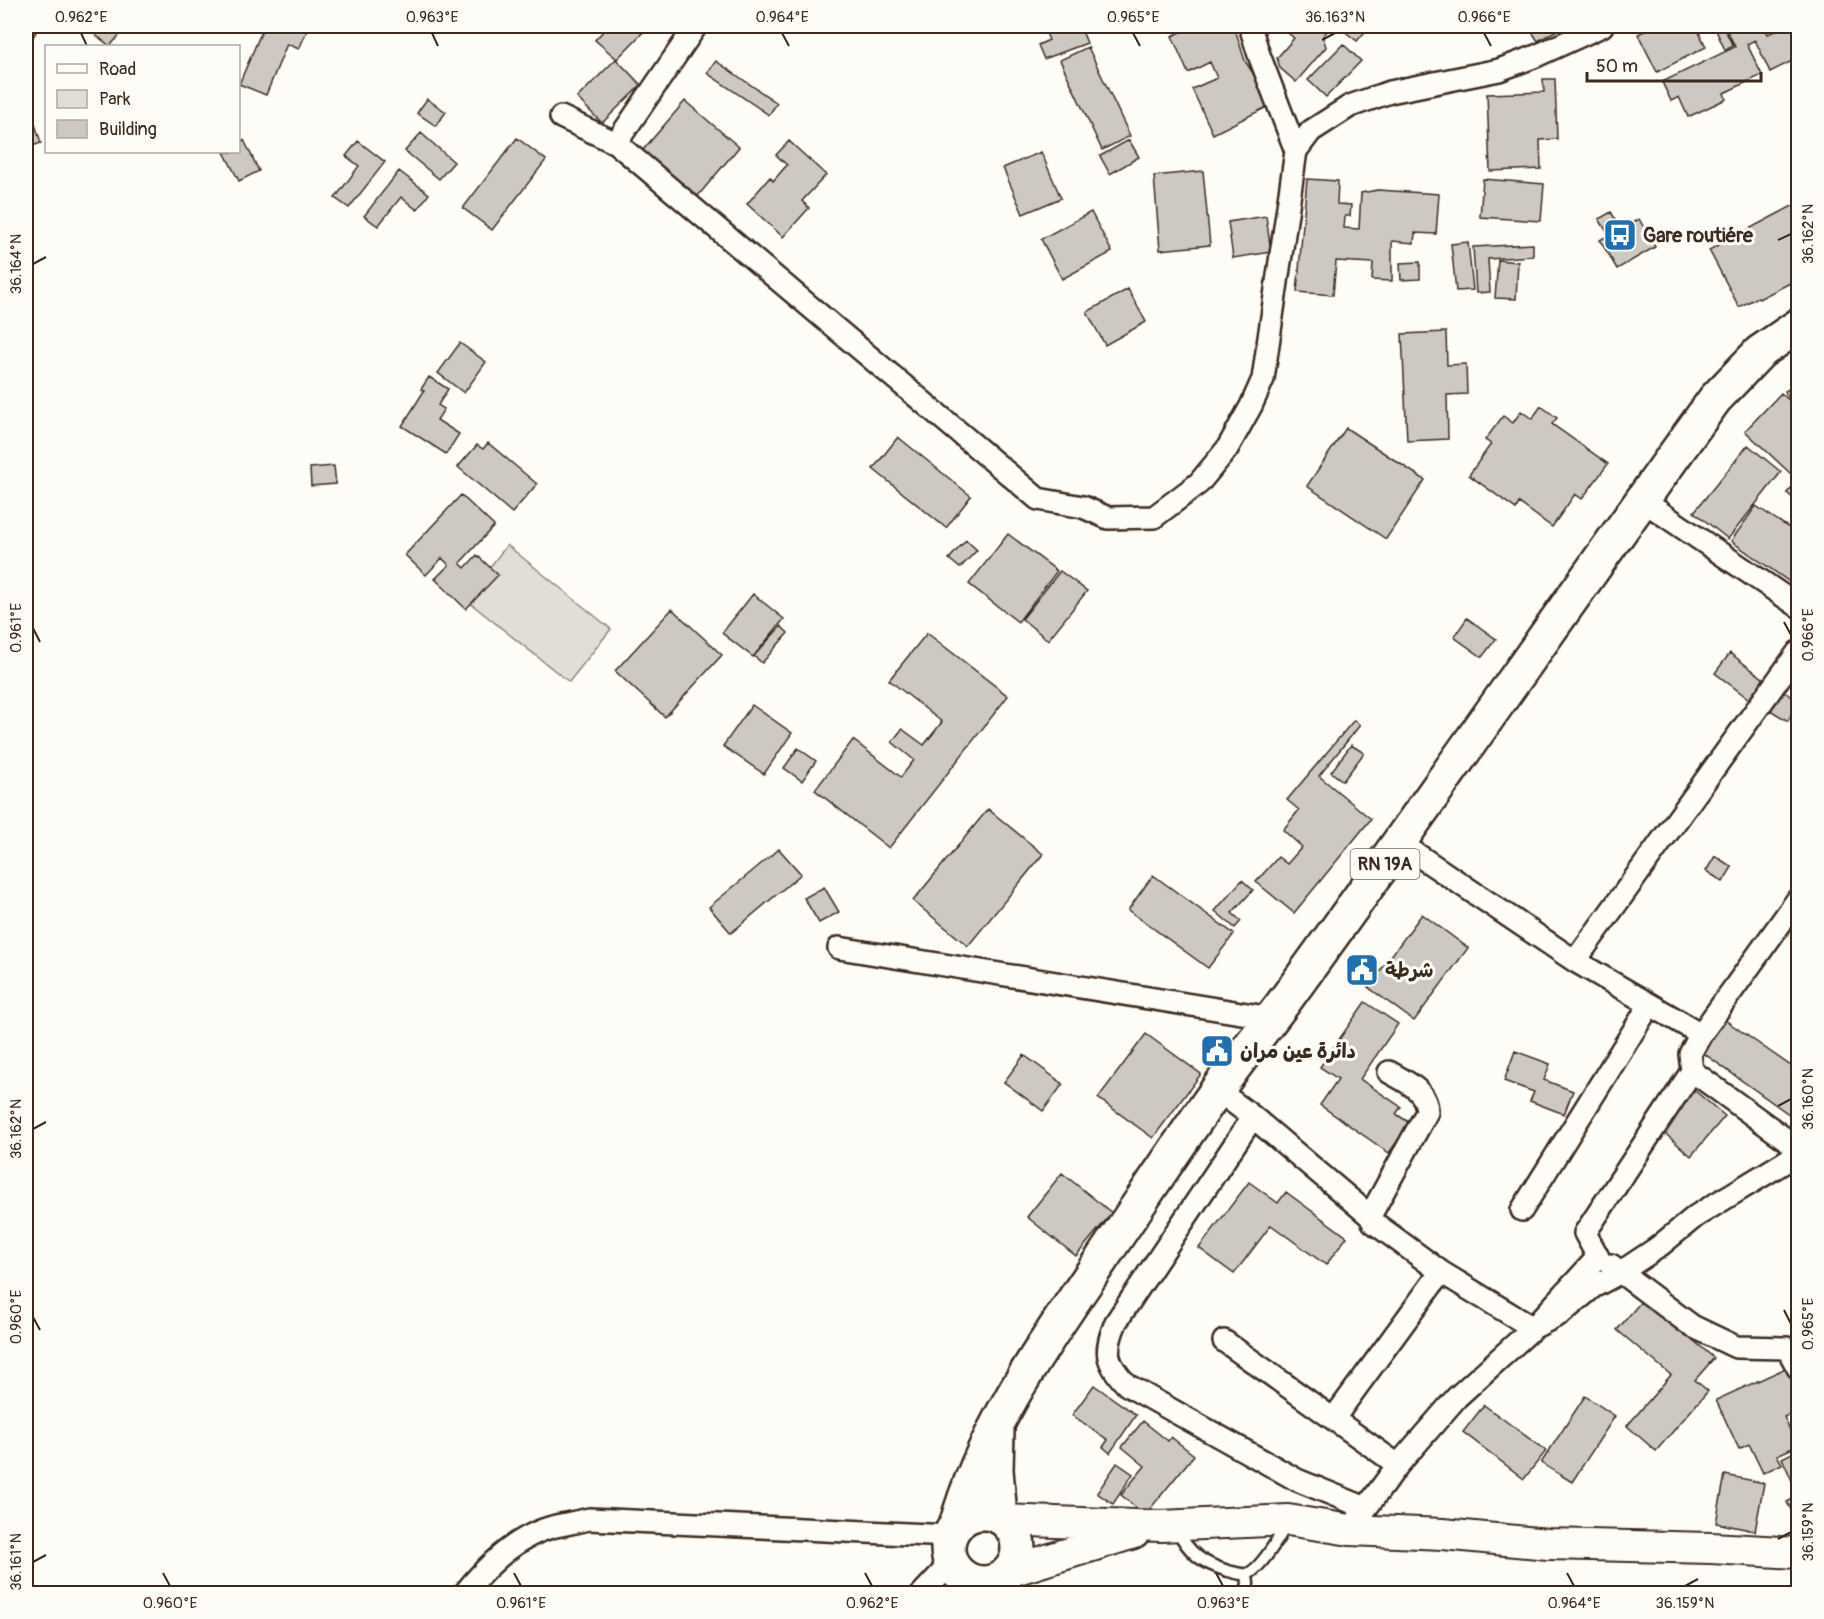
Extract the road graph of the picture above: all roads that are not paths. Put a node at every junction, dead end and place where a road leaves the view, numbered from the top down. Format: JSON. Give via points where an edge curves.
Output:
{"nodes":[{"id":1,"x":696,"y":26,"type":"edge"},
{"id":2,"x":1250,"y":26,"type":"edge"},
{"id":3,"x":1602,"y":26,"type":"edge"},
{"id":4,"x":561,"y":117,"type":"dead end"},
{"id":5,"x":616,"y":143,"type":"junction"},
{"id":6,"x":1296,"y":150,"type":"junction"},
{"id":7,"x":1798,"y":326,"type":"edge"},
{"id":8,"x":1642,"y":500,"type":"junction"},
{"id":9,"x":1798,"y":606,"type":"edge"},
{"id":10,"x":1798,"y":652,"type":"edge"},
{"id":11,"x":1400,"y":843,"type":"junction"},
{"id":12,"x":1798,"y":899,"type":"edge"},
{"id":13,"x":839,"y":948,"type":"dead end"},
{"id":14,"x":1575,"y":961,"type":"junction"},
{"id":15,"x":1649,"y":1006,"type":"junction"},
{"id":16,"x":1272,"y":1018,"type":"junction"},
{"id":17,"x":1701,"y":1034,"type":"junction"},
{"id":18,"x":1692,"y":1071,"type":"junction"},
{"id":19,"x":1389,"y":1072,"type":"dead end"},
{"id":20,"x":1217,"y":1090,"type":"junction"},
{"id":21,"x":1252,"y":1117,"type":"junction"},
{"id":22,"x":1798,"y":1148,"type":"edge"},
{"id":23,"x":1798,"y":1154,"type":"edge"},
{"id":24,"x":1522,"y":1210,"type":"dead end"},
{"id":25,"x":1370,"y":1216,"type":"junction"},
{"id":26,"x":1598,"y":1257,"type":"junction"},
{"id":27,"x":1441,"y":1272,"type":"junction"},
{"id":28,"x":1622,"y":1272,"type":"junction"},
{"id":29,"x":1533,"y":1328,"type":"junction"},
{"id":30,"x":1224,"y":1341,"type":"dead end"},
{"id":31,"x":1793,"y":1345,"type":"edge"},
{"id":32,"x":1798,"y":1368,"type":"edge"},
{"id":33,"x":1334,"y":1418,"type":"junction"},
{"id":34,"x":997,"y":1423,"type":"junction"},
{"id":35,"x":1398,"y":1465,"type":"junction"},
{"id":36,"x":1002,"y":1518,"type":"junction"},
{"id":37,"x":1358,"y":1519,"type":"junction"},
{"id":38,"x":1288,"y":1520,"type":"junction"},
{"id":39,"x":1168,"y":1526,"type":"junction"},
{"id":40,"x":1798,"y":1553,"type":"edge"},
{"id":41,"x":953,"y":1558,"type":"edge"},
{"id":42,"x":1247,"y":1574,"type":"junction"},
{"id":43,"x":1000,"y":1581,"type":"edge"},
{"id":44,"x":464,"y":1593,"type":"edge"},
{"id":45,"x":922,"y":1593,"type":"edge"},
{"id":46,"x":1245,"y":1593,"type":"edge"}],
"edges":[{"from":1,"to":5,"type":"street"},
{"from":2,"to":6,"type":"street"},
{"from":3,"to":6,"type":"street","via":[[1499,70],[1390,92],[1350,106],[1311,131]]},
{"from":4,"to":5,"type":"street"},
{"from":5,"to":6,"type":"street","via":[[1038,499],[1083,507],[1108,518],[1154,517],[1199,483],[1227,449],[1251,406],[1263,379]]},
{"from":7,"to":8,"type":"main road","number":"RN 19A","via":[[1760,352],[1715,399]]},
{"from":8,"to":9,"type":"street"},
{"from":8,"to":11,"type":"main road","number":"RN 19A"},
{"from":10,"to":14,"type":"street"},
{"from":11,"to":14,"type":"street"},
{"from":11,"to":16,"type":"main road","number":"RN 19A"},
{"from":12,"to":17,"type":"street"},
{"from":13,"to":16,"type":"street"},
{"from":14,"to":15,"type":"street"},
{"from":15,"to":17,"type":"street"},
{"from":15,"to":24,"type":"street"},
{"from":16,"to":20,"type":"main road","number":"RN 19A"},
{"from":17,"to":18,"type":"street","via":[[1690,1054]]},
{"from":18,"to":22,"type":"street"},
{"from":18,"to":26,"type":"street","via":[[1585,1233]]},
{"from":19,"to":25,"type":"street","via":[[1420,1091],[1426,1098],[1428,1112]]},
{"from":20,"to":21,"type":"street"},
{"from":20,"to":34,"type":"main road","number":"RN 19A","via":[[1055,1328]]},
{"from":21,"to":25,"type":"street"},
{"from":21,"to":37,"type":"street","via":[[1116,1322],[1108,1341],[1108,1356],[1115,1373],[1127,1385],[1298,1480]]},
{"from":23,"to":28,"type":"street","via":[[1696,1216]]},
{"from":25,"to":27,"type":"street"},
{"from":26,"to":28,"type":"street"},
{"from":26,"to":29,"type":"street"},
{"from":27,"to":29,"type":"street"},
{"from":27,"to":33,"type":"street"},
{"from":28,"to":29,"type":"street"},
{"from":28,"to":31,"type":"street","via":[[1692,1326],[1736,1347]]},
{"from":29,"to":35,"type":"street","via":[[1457,1397]]},
{"from":30,"to":33,"type":"street"},
{"from":31,"to":32,"type":"street"},
{"from":33,"to":35,"type":"street"},
{"from":34,"to":36,"type":"main road","via":[[996,1470]]},
{"from":34,"to":41,"type":"main road","via":[[973,1473]]},
{"from":35,"to":37,"type":"street"},
{"from":36,"to":39,"type":"main road"},
{"from":36,"to":41,"type":"main road","via":[[978,1513],[965,1517]]},
{"from":36,"to":43,"type":"main road","via":[[1015,1534],[1017,1544],[1014,1563]]},
{"from":37,"to":38,"type":"main road"},
{"from":37,"to":40,"type":"main road","via":[[1443,1534],[1548,1544]]},
{"from":38,"to":39,"type":"main road"},
{"from":38,"to":42,"type":"lane","via":[[1277,1542]]},
{"from":39,"to":42,"type":"lane","via":[[1201,1561]]},
{"from":39,"to":43,"type":"main road","via":[[1084,1547]]},
{"from":41,"to":43,"type":"main road","via":[[971,1581]]},
{"from":41,"to":44,"type":"street","via":[[589,1519],[550,1527],[514,1545],[483,1569]]},
{"from":41,"to":45,"type":"street"},
{"from":42,"to":46,"type":"lane"}]}
